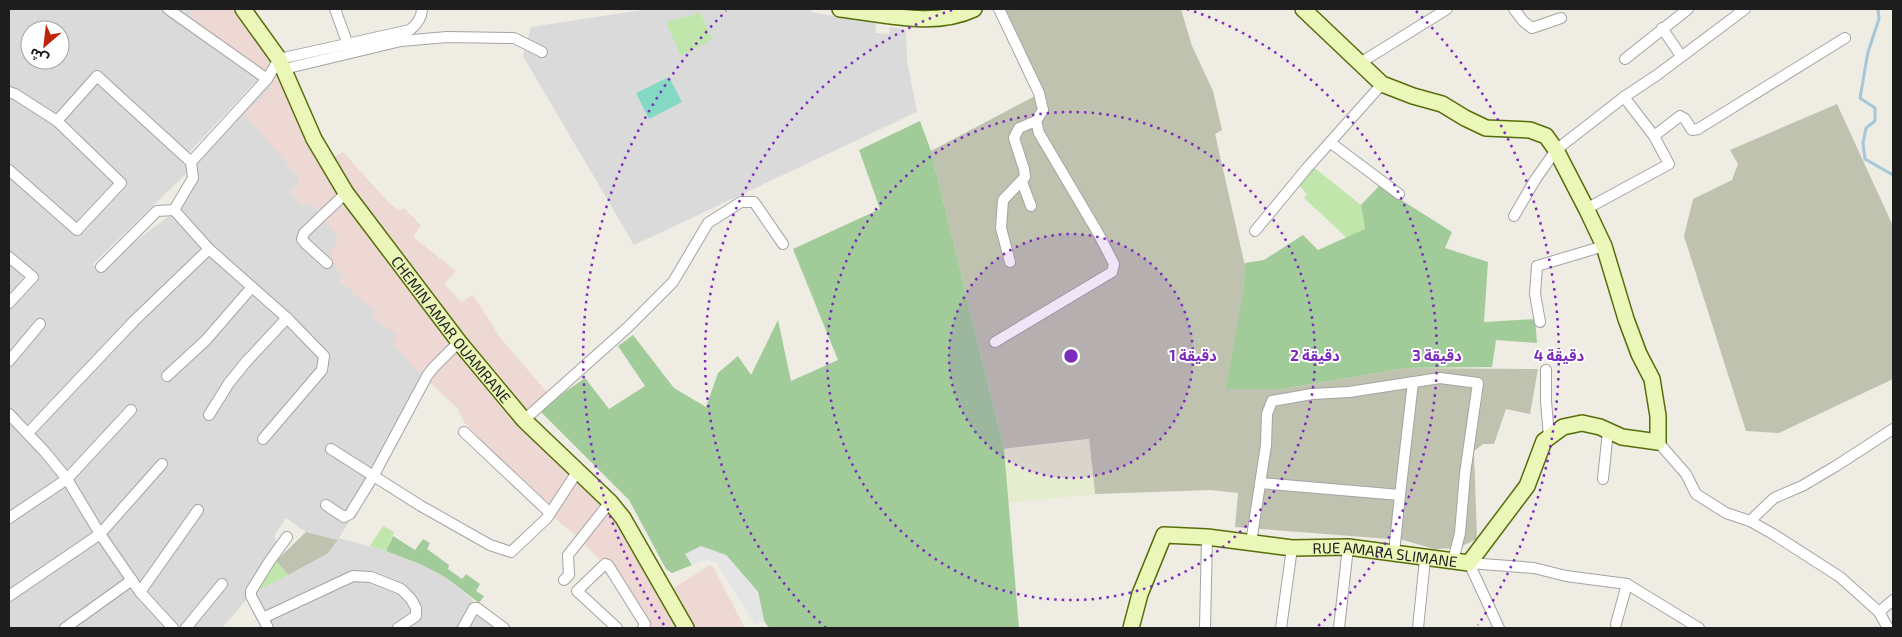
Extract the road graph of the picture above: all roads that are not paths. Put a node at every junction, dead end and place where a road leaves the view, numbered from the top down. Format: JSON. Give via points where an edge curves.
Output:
{"nodes":[{"id":1,"x":168,"y":9,"type":"edge"},
{"id":2,"x":243,"y":9,"type":"edge"},
{"id":3,"x":335,"y":9,"type":"edge"},
{"id":4,"x":422,"y":9,"type":"edge"},
{"id":5,"x":840,"y":9,"type":"edge"},
{"id":6,"x":974,"y":9,"type":"edge"},
{"id":7,"x":999,"y":9,"type":"edge"},
{"id":8,"x":1303,"y":9,"type":"edge"},
{"id":9,"x":1447,"y":9,"type":"edge"},
{"id":10,"x":1514,"y":9,"type":"edge"},
{"id":11,"x":1688,"y":9,"type":"edge"},
{"id":12,"x":1745,"y":9,"type":"edge"},
{"id":13,"x":1561,"y":18,"type":"dead end"},
{"id":14,"x":1662,"y":28,"type":"junction"},
{"id":15,"x":1845,"y":38,"type":"dead end"},
{"id":16,"x":348,"y":45,"type":"junction"},
{"id":17,"x":542,"y":52,"type":"dead end"},
{"id":18,"x":1681,"y":56,"type":"junction"},
{"id":19,"x":1624,"y":59,"type":"dead end"},
{"id":20,"x":1360,"y":63,"type":"junction"},
{"id":21,"x":282,"y":64,"type":"junction"},
{"id":22,"x":267,"y":79,"type":"junction"},
{"id":23,"x":1382,"y":84,"type":"junction"},
{"id":24,"x":9,"y":92,"type":"edge"},
{"id":25,"x":1624,"y":97,"type":"junction"},
{"id":26,"x":57,"y":121,"type":"junction"},
{"id":27,"x":1036,"y":121,"type":"junction"},
{"id":28,"x":1654,"y":136,"type":"junction"},
{"id":29,"x":1331,"y":143,"type":"junction"},
{"id":30,"x":1556,"y":150,"type":"junction"},
{"id":31,"x":191,"y":162,"type":"junction"},
{"id":32,"x":9,"y":170,"type":"edge"},
{"id":33,"x":1022,"y":182,"type":"junction"},
{"id":34,"x":346,"y":193,"type":"junction"},
{"id":35,"x":1399,"y":194,"type":"dead end"},
{"id":36,"x":1031,"y":206,"type":"dead end"},
{"id":37,"x":1586,"y":209,"type":"junction"},
{"id":38,"x":174,"y":210,"type":"junction"},
{"id":39,"x":1514,"y":216,"type":"dead end"},
{"id":40,"x":1255,"y":231,"type":"dead end"},
{"id":41,"x":784,"y":244,"type":"dead end"},
{"id":42,"x":1604,"y":246,"type":"junction"},
{"id":43,"x":208,"y":249,"type":"junction"},
{"id":44,"x":9,"y":257,"type":"edge"},
{"id":45,"x":1010,"y":262,"type":"dead end"},
{"id":46,"x":327,"y":263,"type":"dead end"},
{"id":47,"x":101,"y":267,"type":"dead end"},
{"id":48,"x":252,"y":287,"type":"junction"},
{"id":49,"x":9,"y":303,"type":"edge"},
{"id":50,"x":287,"y":318,"type":"junction"},
{"id":51,"x":1540,"y":322,"type":"dead end"},
{"id":52,"x":40,"y":324,"type":"dead end"},
{"id":53,"x":459,"y":342,"type":"junction"},
{"id":54,"x":995,"y":342,"type":"dead end"},
{"id":55,"x":9,"y":361,"type":"edge"},
{"id":56,"x":1546,"y":370,"type":"dead end"},
{"id":57,"x":167,"y":376,"type":"dead end"},
{"id":58,"x":1413,"y":382,"type":"junction"},
{"id":59,"x":131,"y":410,"type":"dead end"},
{"id":60,"x":9,"y":414,"type":"edge"},
{"id":61,"x":209,"y":415,"type":"dead end"},
{"id":62,"x":524,"y":420,"type":"junction"},
{"id":63,"x":1893,"y":429,"type":"edge"},
{"id":64,"x":1608,"y":431,"type":"junction"},
{"id":65,"x":28,"y":432,"type":"junction"},
{"id":66,"x":464,"y":432,"type":"dead end"},
{"id":67,"x":1549,"y":437,"type":"junction"},
{"id":68,"x":263,"y":439,"type":"dead end"},
{"id":69,"x":1658,"y":442,"type":"junction"},
{"id":70,"x":331,"y":449,"type":"dead end"},
{"id":71,"x":162,"y":464,"type":"dead end"},
{"id":72,"x":577,"y":472,"type":"junction"},
{"id":73,"x":374,"y":475,"type":"junction"},
{"id":74,"x":67,"y":478,"type":"junction"},
{"id":75,"x":1603,"y":479,"type":"dead end"},
{"id":76,"x":1260,"y":483,"type":"junction"},
{"id":77,"x":1400,"y":495,"type":"junction"},
{"id":78,"x":610,"y":502,"type":"junction"},
{"id":79,"x":326,"y":505,"type":"dead end"},
{"id":80,"x":198,"y":510,"type":"dead end"},
{"id":81,"x":550,"y":513,"type":"junction"},
{"id":82,"x":10,"y":515,"type":"edge"},
{"id":83,"x":1750,"y":521,"type":"junction"},
{"id":84,"x":100,"y":534,"type":"junction"},
{"id":85,"x":287,"y":537,"type":"dead end"},
{"id":86,"x":1207,"y":537,"type":"junction"},
{"id":87,"x":1251,"y":543,"type":"junction"},
{"id":88,"x":1348,"y":547,"type":"junction"},
{"id":89,"x":1292,"y":548,"type":"junction"},
{"id":90,"x":1394,"y":553,"type":"junction"},
{"id":91,"x":1425,"y":558,"type":"junction"},
{"id":92,"x":1454,"y":561,"type":"junction"},
{"id":93,"x":1469,"y":563,"type":"junction"},
{"id":94,"x":132,"y":580,"type":"junction"},
{"id":95,"x":564,"y":580,"type":"dead end"},
{"id":96,"x":222,"y":584,"type":"dead end"},
{"id":97,"x":1627,"y":584,"type":"junction"},
{"id":98,"x":140,"y":592,"type":"junction"},
{"id":99,"x":9,"y":596,"type":"edge"},
{"id":100,"x":1893,"y":600,"type":"edge"},
{"id":101,"x":1879,"y":612,"type":"junction"},
{"id":102,"x":263,"y":618,"type":"junction"},
{"id":103,"x":1616,"y":624,"type":"dead end"},
{"id":104,"x":65,"y":628,"type":"edge"},
{"id":105,"x":173,"y":628,"type":"edge"},
{"id":106,"x":186,"y":628,"type":"edge"},
{"id":107,"x":268,"y":628,"type":"edge"},
{"id":108,"x":398,"y":628,"type":"edge"},
{"id":109,"x":463,"y":628,"type":"edge"},
{"id":110,"x":504,"y":628,"type":"edge"},
{"id":111,"x":617,"y":628,"type":"edge"},
{"id":112,"x":643,"y":628,"type":"edge"},
{"id":113,"x":686,"y":628,"type":"edge"},
{"id":114,"x":1131,"y":628,"type":"edge"},
{"id":115,"x":1205,"y":628,"type":"edge"},
{"id":116,"x":1281,"y":628,"type":"edge"},
{"id":117,"x":1339,"y":628,"type":"edge"},
{"id":118,"x":1418,"y":628,"type":"edge"},
{"id":119,"x":1499,"y":628,"type":"edge"},
{"id":120,"x":1698,"y":628,"type":"edge"},
{"id":121,"x":1888,"y":628,"type":"edge"}],
"edges":[{"from":1,"to":22,"type":"street"},
{"from":2,"to":21,"type":"street","name":"CHEMIN AMAR OUAMRANE"},
{"from":3,"to":16,"type":"street"},
{"from":4,"to":16,"type":"street","via":[[416,26],[410,30]]},
{"from":5,"to":6,"type":"street","via":[[936,19],[959,16]]},
{"from":7,"to":27,"type":"street","via":[[1039,92],[1044,110]]},
{"from":8,"to":20,"type":"street"},
{"from":9,"to":20,"type":"street"},
{"from":10,"to":13,"type":"street","via":[[1532,28]]},
{"from":11,"to":14,"type":"street"},
{"from":12,"to":18,"type":"street"},
{"from":14,"to":18,"type":"street"},
{"from":14,"to":19,"type":"street"},
{"from":15,"to":28,"type":"street","via":[[1698,129],[1692,130],[1680,116]]},
{"from":16,"to":21,"type":"street"},
{"from":17,"to":21,"type":"street","via":[[514,38],[447,37],[401,41]]},
{"from":18,"to":25,"type":"street"},
{"from":20,"to":23,"type":"street"},
{"from":21,"to":22,"type":"street"},
{"from":21,"to":34,"type":"street","name":"CHEMIN AMAR OUAMRANE","via":[[314,139]]},
{"from":22,"to":31,"type":"street"},
{"from":23,"to":29,"type":"street"},
{"from":23,"to":30,"type":"street","via":[[1442,104],[1486,128],[1530,130],[1546,136]]},
{"from":24,"to":26,"type":"street"},
{"from":25,"to":28,"type":"street"},
{"from":25,"to":30,"type":"street"},
{"from":26,"to":31,"type":"street","via":[[98,76]]},
{"from":26,"to":32,"type":"street","via":[[121,183],[77,230]]},
{"from":27,"to":33,"type":"street","via":[[1020,128],[1014,138],[1024,169]]},
{"from":27,"to":54,"type":"street","via":[[1039,133],[1114,264],[1112,272]]},
{"from":28,"to":37,"type":"street","via":[[1669,164]]},
{"from":29,"to":35,"type":"street"},
{"from":29,"to":40,"type":"street"},
{"from":30,"to":37,"type":"street"},
{"from":30,"to":39,"type":"street"},
{"from":31,"to":38,"type":"street","via":[[193,178]]},
{"from":33,"to":36,"type":"street"},
{"from":33,"to":45,"type":"street","via":[[1003,200],[1001,228]]},
{"from":34,"to":46,"type":"street","via":[[304,233],[302,239]]},
{"from":34,"to":53,"type":"street","name":"CHEMIN AMAR OUAMRANE"},
{"from":37,"to":42,"type":"street"},
{"from":38,"to":43,"type":"street"},
{"from":38,"to":47,"type":"street","via":[[156,211]]},
{"from":41,"to":62,"type":"street","via":[[754,202],[741,202],[708,223],[673,282]]},
{"from":42,"to":51,"type":"street","via":[[1537,266],[1534,294]]},
{"from":42,"to":69,"type":"street","via":[[1626,319],[1652,379]]},
{"from":43,"to":48,"type":"street"},
{"from":43,"to":65,"type":"street"},
{"from":44,"to":49,"type":"street","via":[[33,277]]},
{"from":48,"to":50,"type":"street"},
{"from":48,"to":57,"type":"street","via":[[206,340]]},
{"from":50,"to":61,"type":"street","via":[[229,383]]},
{"from":50,"to":68,"type":"street","via":[[324,356],[322,370]]},
{"from":52,"to":55,"type":"street"},
{"from":53,"to":62,"type":"street","name":"CHEMIN AMAR OUAMRANE"},
{"from":53,"to":73,"type":"street","via":[[427,376]]},
{"from":56,"to":67,"type":"street"},
{"from":58,"to":76,"type":"street","via":[[1272,401],[1267,414]]},
{"from":58,"to":77,"type":"street"},
{"from":58,"to":92,"type":"street","via":[[1440,378],[1478,383]]},
{"from":59,"to":74,"type":"street"},
{"from":60,"to":65,"type":"street"},
{"from":62,"to":72,"type":"street","name":"CHEMIN AMAR OUAMRANE"},
{"from":63,"to":83,"type":"street","via":[[1802,486],[1774,498]]},
{"from":64,"to":67,"type":"street","via":[[1582,423],[1563,427]]},
{"from":64,"to":69,"type":"street"},
{"from":64,"to":75,"type":"street"},
{"from":65,"to":74,"type":"street"},
{"from":66,"to":81,"type":"street"},
{"from":67,"to":93,"type":"street","name":"RUE AMARA SLIMANE","via":[[1544,440],[1527,486]]},
{"from":69,"to":83,"type":"street","via":[[1686,474],[1696,494],[1726,514]]},
{"from":70,"to":73,"type":"street"},
{"from":71,"to":84,"type":"street"},
{"from":72,"to":78,"type":"street","name":"CHEMIN AMAR OUAMRANE"},
{"from":72,"to":81,"type":"street"},
{"from":73,"to":79,"type":"street","via":[[350,514],[344,517]]},
{"from":73,"to":81,"type":"street","via":[[421,506],[511,552]]},
{"from":74,"to":82,"type":"street"},
{"from":74,"to":84,"type":"street"},
{"from":76,"to":77,"type":"street"},
{"from":76,"to":87,"type":"street"},
{"from":77,"to":90,"type":"street"},
{"from":78,"to":95,"type":"street","via":[[568,555],[569,575]]},
{"from":78,"to":113,"type":"street","name":"CHEMIN AMAR OUAMRANE","via":[[623,518]]},
{"from":80,"to":98,"type":"street"},
{"from":83,"to":101,"type":"street","via":[[1840,577]]},
{"from":84,"to":94,"type":"street"},
{"from":84,"to":99,"type":"street"},
{"from":85,"to":102,"type":"street","via":[[251,591]]},
{"from":86,"to":87,"type":"street","name":"RUE AMARA SLIMANE"},
{"from":86,"to":114,"type":"street","name":"RUE AMARA SLIMANE","via":[[1164,535],[1140,594]]},
{"from":86,"to":115,"type":"street"},
{"from":87,"to":89,"type":"street","name":"RUE AMARA SLIMANE"},
{"from":88,"to":89,"type":"street","name":"RUE AMARA SLIMANE"},
{"from":88,"to":90,"type":"street","name":"RUE AMARA SLIMANE"},
{"from":88,"to":117,"type":"street"},
{"from":89,"to":116,"type":"street"},
{"from":90,"to":91,"type":"street","name":"RUE AMARA SLIMANE"},
{"from":91,"to":92,"type":"street","name":"RUE AMARA SLIMANE"},
{"from":91,"to":118,"type":"street"},
{"from":92,"to":93,"type":"street","name":"RUE AMARA SLIMANE"},
{"from":93,"to":97,"type":"street","via":[[1534,568]]},
{"from":93,"to":119,"type":"street"},
{"from":94,"to":98,"type":"street"},
{"from":94,"to":104,"type":"street"},
{"from":96,"to":106,"type":"street"},
{"from":97,"to":103,"type":"street"},
{"from":97,"to":120,"type":"street"},
{"from":98,"to":105,"type":"street"},
{"from":100,"to":101,"type":"street"},
{"from":101,"to":121,"type":"street"},
{"from":102,"to":107,"type":"street"},
{"from":102,"to":108,"type":"street","via":[[353,576],[372,577],[401,589],[411,598],[416,616]]},
{"from":109,"to":110,"type":"street","via":[[471,612],[477,608]]},
{"from":111,"to":112,"type":"street","via":[[577,591],[604,564],[608,565],[645,624]]}]}
